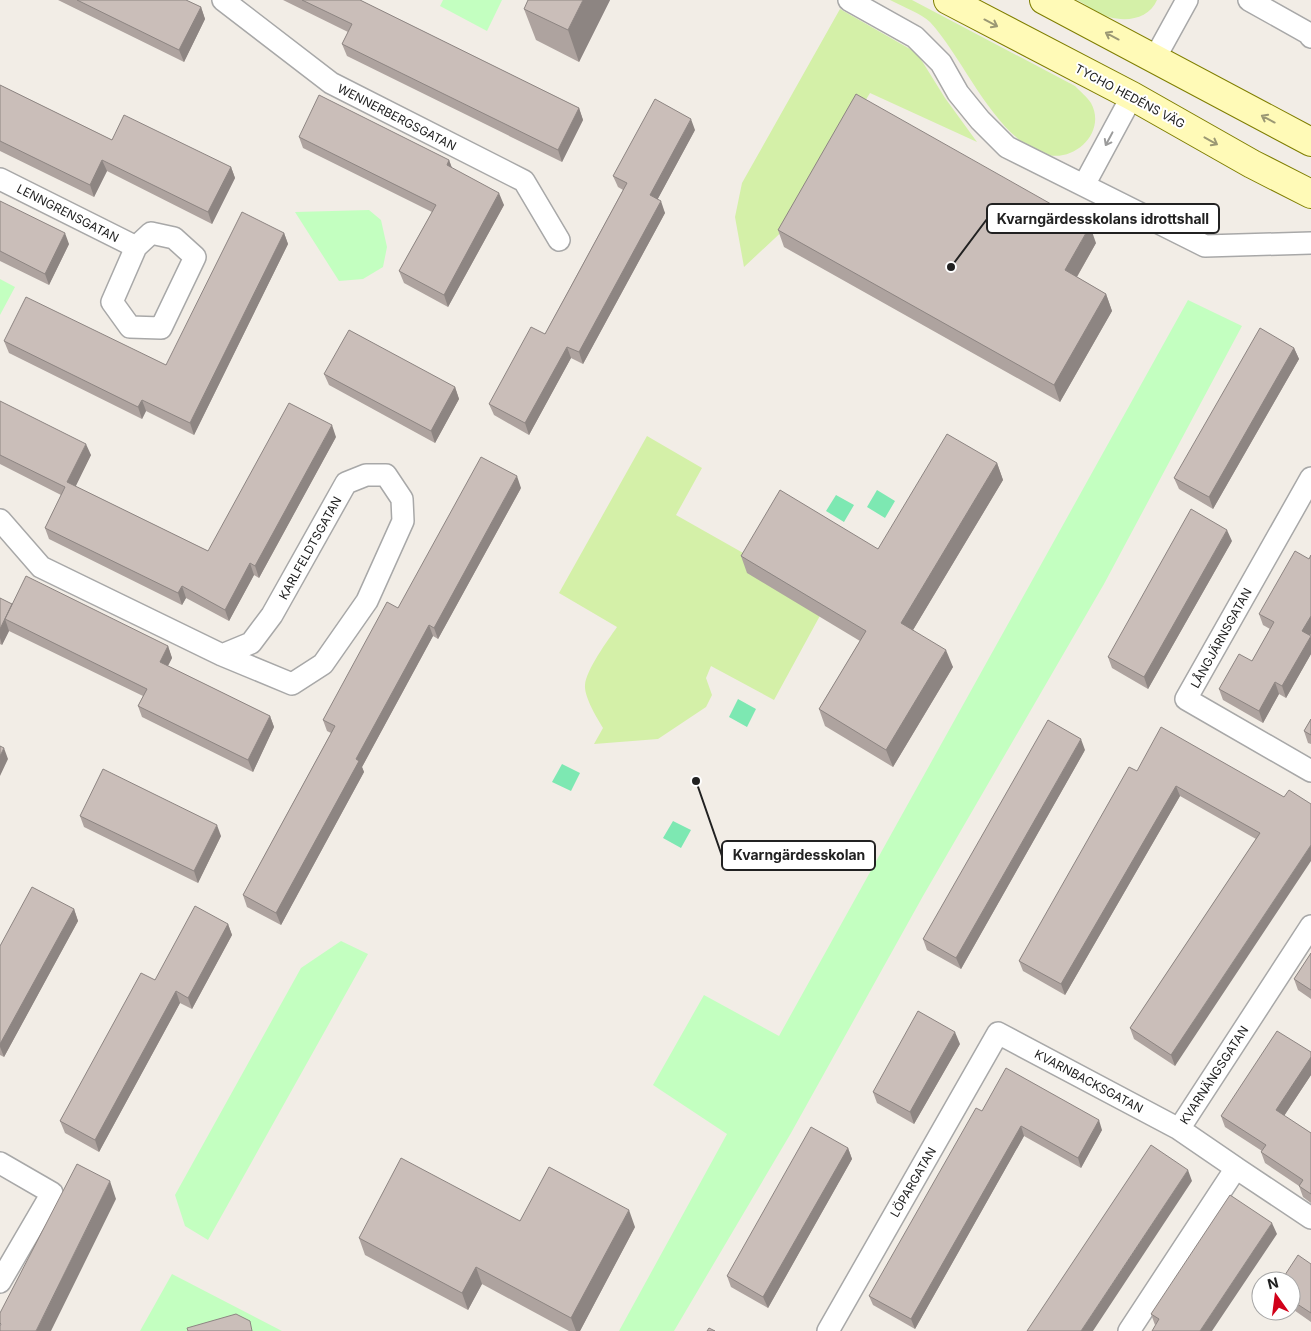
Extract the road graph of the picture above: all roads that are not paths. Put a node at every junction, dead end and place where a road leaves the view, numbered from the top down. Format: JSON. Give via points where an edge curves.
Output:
{"nodes":[{"id":1,"x":223,"y":0,"type":"edge"},
{"id":2,"x":849,"y":0,"type":"edge"},
{"id":3,"x":948,"y":0,"type":"edge"},
{"id":4,"x":1044,"y":0,"type":"edge"},
{"id":5,"x":1187,"y":0,"type":"edge"},
{"id":6,"x":1249,"y":0,"type":"edge"},
{"id":7,"x":1311,"y":38,"type":"edge"},
{"id":8,"x":1155,"y":58,"type":"junction"},
{"id":9,"x":1132,"y":96,"type":"junction"},
{"id":10,"x":1311,"y":142,"type":"edge"},
{"id":11,"x":0,"y":179,"type":"edge"},
{"id":12,"x":1084,"y":185,"type":"junction"},
{"id":13,"x":1311,"y":194,"type":"edge"},
{"id":14,"x":559,"y":240,"type":"dead end"},
{"id":15,"x":1311,"y":243,"type":"edge"},
{"id":16,"x":136,"y":247,"type":"junction"},
{"id":17,"x":1311,"y":478,"type":"edge"},
{"id":18,"x":0,"y":520,"type":"edge"},
{"id":19,"x":222,"y":656,"type":"junction"},
{"id":20,"x":1311,"y":771,"type":"edge"},
{"id":21,"x":1311,"y":926,"type":"edge"},
{"id":22,"x":998,"y":1033,"type":"joint"},
{"id":23,"x":1179,"y":1129,"type":"junction"},
{"id":24,"x":1,"y":1165,"type":"edge"},
{"id":25,"x":1236,"y":1168,"type":"junction"},
{"id":26,"x":1311,"y":1218,"type":"edge"},
{"id":27,"x":0,"y":1282,"type":"edge"},
{"id":28,"x":828,"y":1331,"type":"edge"},
{"id":29,"x":1129,"y":1331,"type":"edge"}],
"edges":[{"from":1,"to":14,"type":"street","name":"WENNERBERGSGATAN","via":[[332,83],[524,181]]},
{"from":2,"to":12,"type":"street","via":[[914,37],[941,63],[963,100],[1007,147]]},
{"from":3,"to":9,"type":"main road","name":"TYCHO HEDÉNS VÄG","one_way":true},
{"from":8,"to":4,"type":"main road","one_way":true},
{"from":5,"to":8,"type":"street"},
{"from":6,"to":7,"type":"street","via":[[1308,32]]},
{"from":10,"to":8,"type":"main road","one_way":true},
{"from":9,"to":12,"type":"street","one_way":true},
{"from":9,"to":13,"type":"main road","name":"TYCHO HEDÉNS VÄG","one_way":true},
{"from":11,"to":16,"type":"street","name":"LENNGRENSGATAN"},
{"from":12,"to":15,"type":"street","via":[[1205,246]]},
{"from":16,"to":16,"type":"street","via":[[151,233],[174,238],[195,257],[161,328],[130,327],[112,302]]},
{"from":17,"to":20,"type":"street","name":"LÅNGJÄRNSGATAN","via":[[1186,700]]},
{"from":18,"to":19,"type":"street","name":"KARLFELDTSGATAN","via":[[41,567]]},
{"from":19,"to":19,"type":"street","name":"KARLFELDTSGATAN","via":[[292,684],[323,664],[367,600],[403,521],[402,499],[386,475],[366,475],[346,483],[272,616],[251,643]]},
{"from":21,"to":23,"type":"street","name":"KVARNÄNGSGATAN"},
{"from":22,"to":23,"type":"street","name":"KVARNBACKSGATAN"},
{"from":22,"to":28,"type":"street","name":"LÖPARGATAN"},
{"from":23,"to":25,"type":"street","name":"KVARNÄNGSGATAN"},
{"from":24,"to":27,"type":"street","via":[[52,1193]]},
{"from":25,"to":26,"type":"street"},
{"from":25,"to":29,"type":"street"}]}
